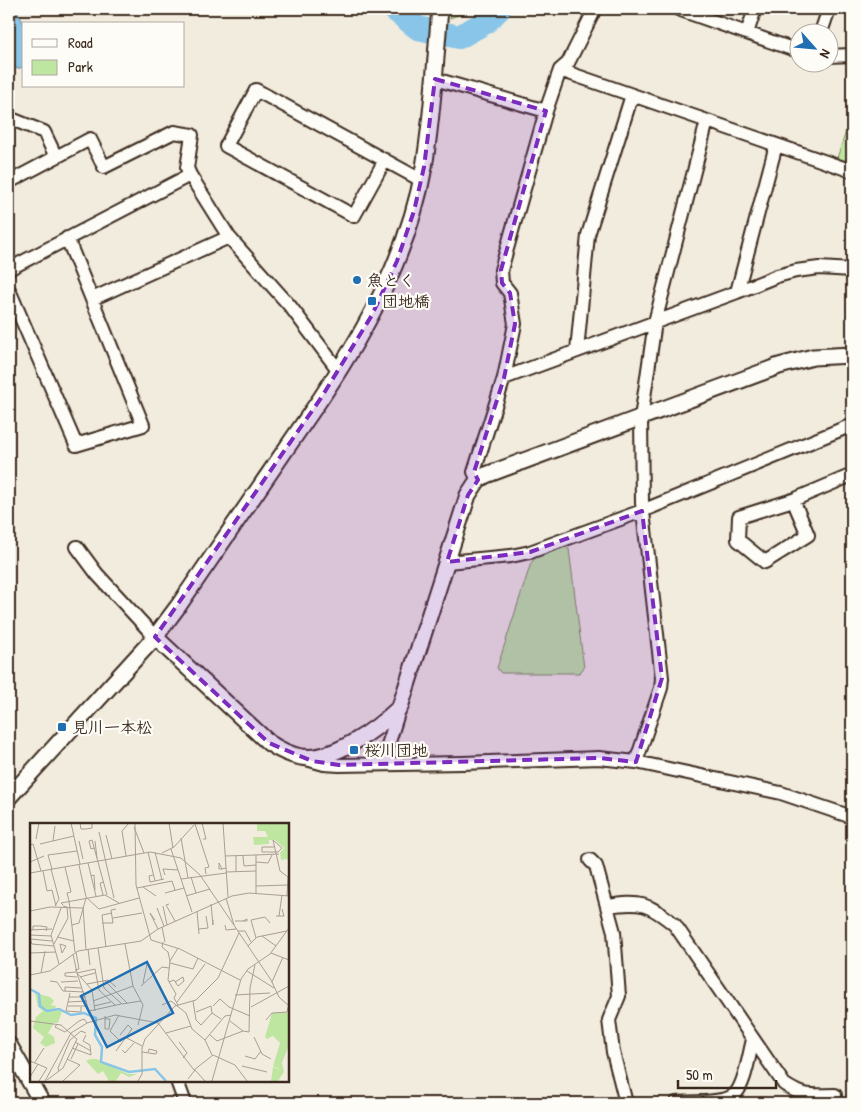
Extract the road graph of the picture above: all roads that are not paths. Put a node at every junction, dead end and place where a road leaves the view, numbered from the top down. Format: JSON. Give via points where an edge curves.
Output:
{"nodes":[{"id":1,"x":595,"y":9,"type":"edge"},
{"id":2,"x":680,"y":9,"type":"edge"},
{"id":3,"x":755,"y":9,"type":"edge"},
{"id":4,"x":829,"y":9,"type":"edge"},
{"id":5,"x":440,"y":12,"type":"edge"},
{"id":6,"x":824,"y":22,"type":"edge"},
{"id":7,"x":747,"y":33,"type":"junction"},
{"id":8,"x":788,"y":47,"type":"edge"},
{"id":9,"x":852,"y":55,"type":"edge"},
{"id":10,"x":838,"y":56,"type":"edge"},
{"id":11,"x":560,"y":70,"type":"junction"},
{"id":12,"x":435,"y":79,"type":"junction"},
{"id":13,"x":632,"y":95,"type":"junction"},
{"id":14,"x":546,"y":111,"type":"junction"},
{"id":15,"x":9,"y":118,"type":"edge"},
{"id":16,"x":707,"y":121,"type":"junction"},
{"id":17,"x":776,"y":145,"type":"junction"},
{"id":18,"x":56,"y":157,"type":"junction"},
{"id":19,"x":384,"y":160,"type":"junction"},
{"id":20,"x":852,"y":171,"type":"edge"},
{"id":21,"x":190,"y":175,"type":"junction"},
{"id":22,"x":421,"y":180,"type":"junction"},
{"id":23,"x":9,"y":182,"type":"edge"},
{"id":24,"x":229,"y":237,"type":"junction"},
{"id":25,"x":67,"y":238,"type":"junction"},
{"id":26,"x":9,"y":268,"type":"edge"},
{"id":27,"x":852,"y":270,"type":"edge"},
{"id":28,"x":9,"y":290,"type":"edge"},
{"id":29,"x":737,"y":292,"type":"junction"},
{"id":30,"x":92,"y":300,"type":"junction"},
{"id":31,"x":12,"y":304,"type":"edge"},
{"id":32,"x":655,"y":322,"type":"junction"},
{"id":33,"x":577,"y":350,"type":"junction"},
{"id":34,"x":852,"y":355,"type":"edge"},
{"id":35,"x":339,"y":371,"type":"junction"},
{"id":36,"x":504,"y":378,"type":"junction"},
{"id":37,"x":641,"y":418,"type":"junction"},
{"id":38,"x":852,"y":425,"type":"edge"},
{"id":39,"x":852,"y":474,"type":"edge"},
{"id":40,"x":478,"y":480,"type":"junction"},
{"id":41,"x":793,"y":500,"type":"junction"},
{"id":42,"x":642,"y":511,"type":"junction"},
{"id":43,"x":77,"y":547,"type":"dead end"},
{"id":44,"x":447,"y":562,"type":"junction"},
{"id":45,"x":154,"y":637,"type":"junction"},
{"id":46,"x":400,"y":707,"type":"junction"},
{"id":47,"x":301,"y":757,"type":"junction"},
{"id":48,"x":636,"y":762,"type":"junction"},
{"id":49,"x":382,"y":764,"type":"junction"},
{"id":50,"x":9,"y":798,"type":"edge"},
{"id":51,"x":852,"y":817,"type":"edge"},
{"id":52,"x":590,"y":860,"type":"dead end"},
{"id":53,"x":607,"y":906,"type":"junction"},
{"id":54,"x":753,"y":1040,"type":"junction"},
{"id":55,"x":9,"y":1045,"type":"edge"},
{"id":56,"x":30,"y":1082,"type":"edge"},
{"id":57,"x":30,"y":1082,"type":"edge"},
{"id":58,"x":178,"y":1082,"type":"edge"},
{"id":59,"x":835,"y":1094,"type":"dead end"},
{"id":60,"x":42,"y":1103,"type":"edge"},
{"id":61,"x":185,"y":1103,"type":"edge"},
{"id":62,"x":626,"y":1103,"type":"edge"},
{"id":63,"x":676,"y":1103,"type":"edge"}],
"edges":[{"from":1,"to":11,"type":"street","via":[[568,63]]},
{"from":2,"to":7,"type":"street"},
{"from":3,"to":7,"type":"street"},
{"from":4,"to":6,"type":"street"},
{"from":5,"to":12,"type":"street"},
{"from":7,"to":8,"type":"street"},
{"from":9,"to":10,"type":"street"},
{"from":11,"to":13,"type":"street"},
{"from":11,"to":14,"type":"street"},
{"from":12,"to":14,"type":"street"},
{"from":12,"to":22,"type":"street"},
{"from":13,"to":16,"type":"street"},
{"from":13,"to":33,"type":"street","via":[[588,235]]},
{"from":14,"to":36,"type":"street","via":[[501,270],[502,283],[510,293],[516,324]]},
{"from":15,"to":18,"type":"street","via":[[44,132]]},
{"from":16,"to":17,"type":"street"},
{"from":16,"to":32,"type":"street"},
{"from":17,"to":20,"type":"street"},
{"from":17,"to":29,"type":"street"},
{"from":18,"to":21,"type":"street","via":[[90,139],[104,166],[174,132],[192,135],[187,168]]},
{"from":18,"to":23,"type":"street"},
{"from":19,"to":19,"type":"street","via":[[256,90],[226,146],[354,216]]},
{"from":19,"to":22,"type":"street"},
{"from":21,"to":24,"type":"street"},
{"from":21,"to":25,"type":"street"},
{"from":22,"to":35,"type":"street","via":[[397,261],[372,315]]},
{"from":24,"to":30,"type":"street"},
{"from":24,"to":35,"type":"street","via":[[290,306]]},
{"from":25,"to":26,"type":"street"},
{"from":25,"to":30,"type":"street"},
{"from":27,"to":29,"type":"street","via":[[819,268],[796,271]]},
{"from":28,"to":31,"type":"street"},
{"from":29,"to":32,"type":"street"},
{"from":30,"to":31,"type":"street","via":[[143,425],[76,446]]},
{"from":32,"to":33,"type":"street"},
{"from":32,"to":37,"type":"street"},
{"from":33,"to":36,"type":"street"},
{"from":34,"to":37,"type":"street","via":[[813,357],[778,366]]},
{"from":35,"to":45,"type":"street"},
{"from":36,"to":40,"type":"street","via":[[474,472]]},
{"from":37,"to":40,"type":"street"},
{"from":37,"to":42,"type":"street"},
{"from":38,"to":42,"type":"street"},
{"from":39,"to":41,"type":"street"},
{"from":40,"to":44,"type":"street","via":[[468,495]]},
{"from":41,"to":41,"type":"street","via":[[739,517],[738,540],[764,562],[808,535]]},
{"from":42,"to":44,"type":"street","via":[[530,552]]},
{"from":42,"to":48,"type":"street","via":[[662,678]]},
{"from":43,"to":45,"type":"street"},
{"from":44,"to":46,"type":"street"},
{"from":45,"to":47,"type":"street","via":[[269,743]]},
{"from":45,"to":50,"type":"street"},
{"from":46,"to":47,"type":"street","via":[[361,739],[326,754]]},
{"from":46,"to":49,"type":"street"},
{"from":47,"to":49,"type":"street","via":[[324,764]]},
{"from":48,"to":49,"type":"street","via":[[599,758]]},
{"from":48,"to":51,"type":"street","via":[[780,793]]},
{"from":52,"to":53,"type":"street","via":[[596,866]]},
{"from":53,"to":54,"type":"street","via":[[646,905],[675,925]]},
{"from":53,"to":62,"type":"street","via":[[614,932],[619,996],[609,1020],[613,1052]]},
{"from":54,"to":59,"type":"street","via":[[784,1084],[795,1092],[806,1096]]},
{"from":54,"to":63,"type":"street","via":[[741,1084],[733,1097],[722,1101]]},
{"from":55,"to":56,"type":"street"},
{"from":57,"to":60,"type":"street"},
{"from":58,"to":61,"type":"street"}]}
